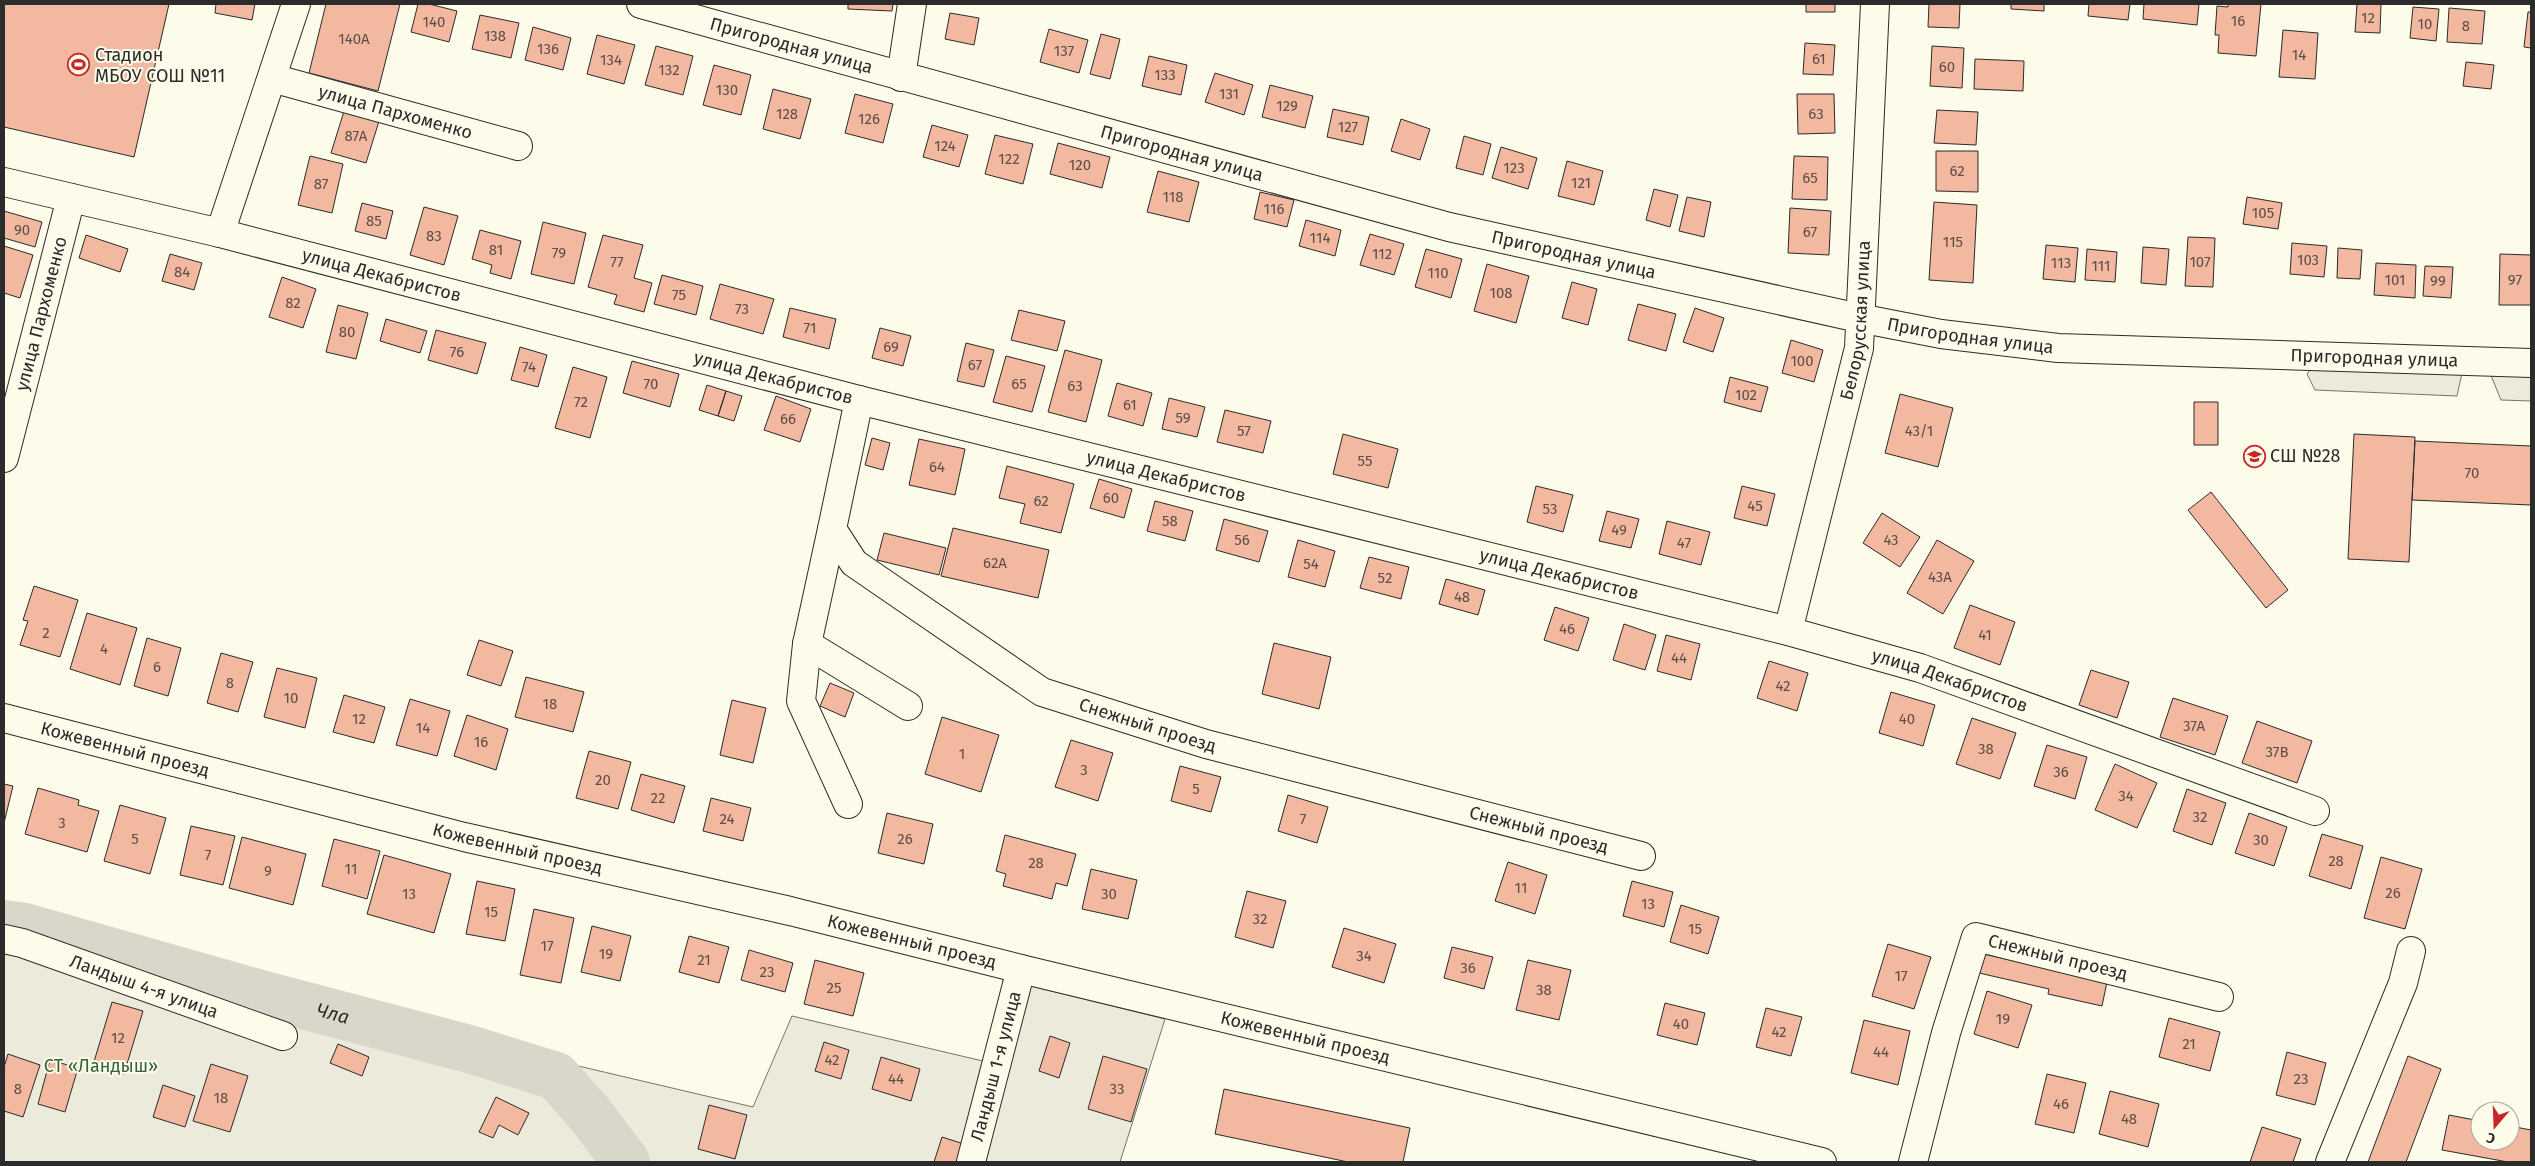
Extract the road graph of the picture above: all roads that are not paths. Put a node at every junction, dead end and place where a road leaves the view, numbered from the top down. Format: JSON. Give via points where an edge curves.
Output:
{"nodes":[{"id":1,"x":296,"y":4,"type":"edge"},
{"id":2,"x":641,"y":4,"type":"edge"},
{"id":3,"x":912,"y":4,"type":"edge"},
{"id":4,"x":1875,"y":4,"type":"edge"},
{"id":5,"x":272,"y":78,"type":"junction"},
{"id":6,"x":901,"y":78,"type":"junction"},
{"id":7,"x":518,"y":146,"type":"dead end"},
{"id":8,"x":4,"y":182,"type":"edge"},
{"id":9,"x":71,"y":198,"type":"junction"},
{"id":10,"x":220,"y":233,"type":"junction"},
{"id":11,"x":1859,"y":318,"type":"junction"},
{"id":12,"x":2531,"y":363,"type":"edge"},
{"id":13,"x":859,"y":400,"type":"junction"},
{"id":14,"x":4,"y":458,"type":"edge"},
{"id":15,"x":832,"y":529,"type":"junction"},
{"id":16,"x":1788,"y":631,"type":"junction"},
{"id":17,"x":807,"y":644,"type":"junction"},
{"id":18,"x":908,"y":706,"type":"dead end"},
{"id":19,"x":4,"y":718,"type":"edge"},
{"id":20,"x":848,"y":804,"type":"dead end"},
{"id":21,"x":2315,"y":811,"type":"dead end"},
{"id":22,"x":1640,"y":856,"type":"dead end"},
{"id":23,"x":4,"y":940,"type":"edge"},
{"id":24,"x":2411,"y":951,"type":"dead end"},
{"id":25,"x":1020,"y":970,"type":"junction"},
{"id":26,"x":2220,"y":997,"type":"dead end"},
{"id":27,"x":283,"y":1036,"type":"dead end"},
{"id":28,"x":971,"y":1162,"type":"edge"},
{"id":29,"x":1822,"y":1162,"type":"edge"},
{"id":30,"x":1914,"y":1162,"type":"edge"},
{"id":31,"x":2330,"y":1162,"type":"edge"}],
"edges":[{"from":1,"to":5,"type":"street"},
{"from":2,"to":6,"type":"street","name":"Пригородная улица"},
{"from":3,"to":6,"type":"street"},
{"from":4,"to":11,"type":"street","name":"Белорусская улица"},
{"from":5,"to":7,"type":"street","name":"улица Пархоменко"},
{"from":5,"to":10,"type":"street"},
{"from":6,"to":11,"type":"street","name":"Пригородная улица","via":[[1450,228]]},
{"from":8,"to":9,"type":"street","name":"улица Декабристов"},
{"from":9,"to":10,"type":"street","name":"улица Декабристов"},
{"from":9,"to":14,"type":"street","name":"улица Пархоменко"},
{"from":10,"to":13,"type":"street","name":"улица Декабристов"},
{"from":11,"to":12,"type":"street","name":"Пригородная улица","via":[[1941,334],[2058,348]]},
{"from":11,"to":16,"type":"street","name":"Белорусская улица","via":[[1859,348]]},
{"from":13,"to":15,"type":"street"},
{"from":13,"to":16,"type":"street","name":"улица Декабристов"},
{"from":15,"to":17,"type":"street"},
{"from":15,"to":22,"type":"street","name":"Снежный проезд","via":[[854,562],[1042,692],[1206,744]]},
{"from":16,"to":21,"type":"street","name":"улица Декабристов","via":[[1920,668]]},
{"from":17,"to":18,"type":"street"},
{"from":17,"to":20,"type":"street","via":[[801,702]]},
{"from":19,"to":25,"type":"street","name":"Кожевенный проезд","via":[[464,837],[790,911]]},
{"from":23,"to":27,"type":"street","name":"Ландыш 4-я улица"},
{"from":24,"to":31,"type":"street","via":[[2404,983]]},
{"from":25,"to":28,"type":"street","name":"Ландыш 1-я улица"},
{"from":25,"to":29,"type":"street","name":"Кожевенный проезд"},
{"from":26,"to":30,"type":"street","name":"Снежный проезд","via":[[1976,937],[1946,1033]]}]}
